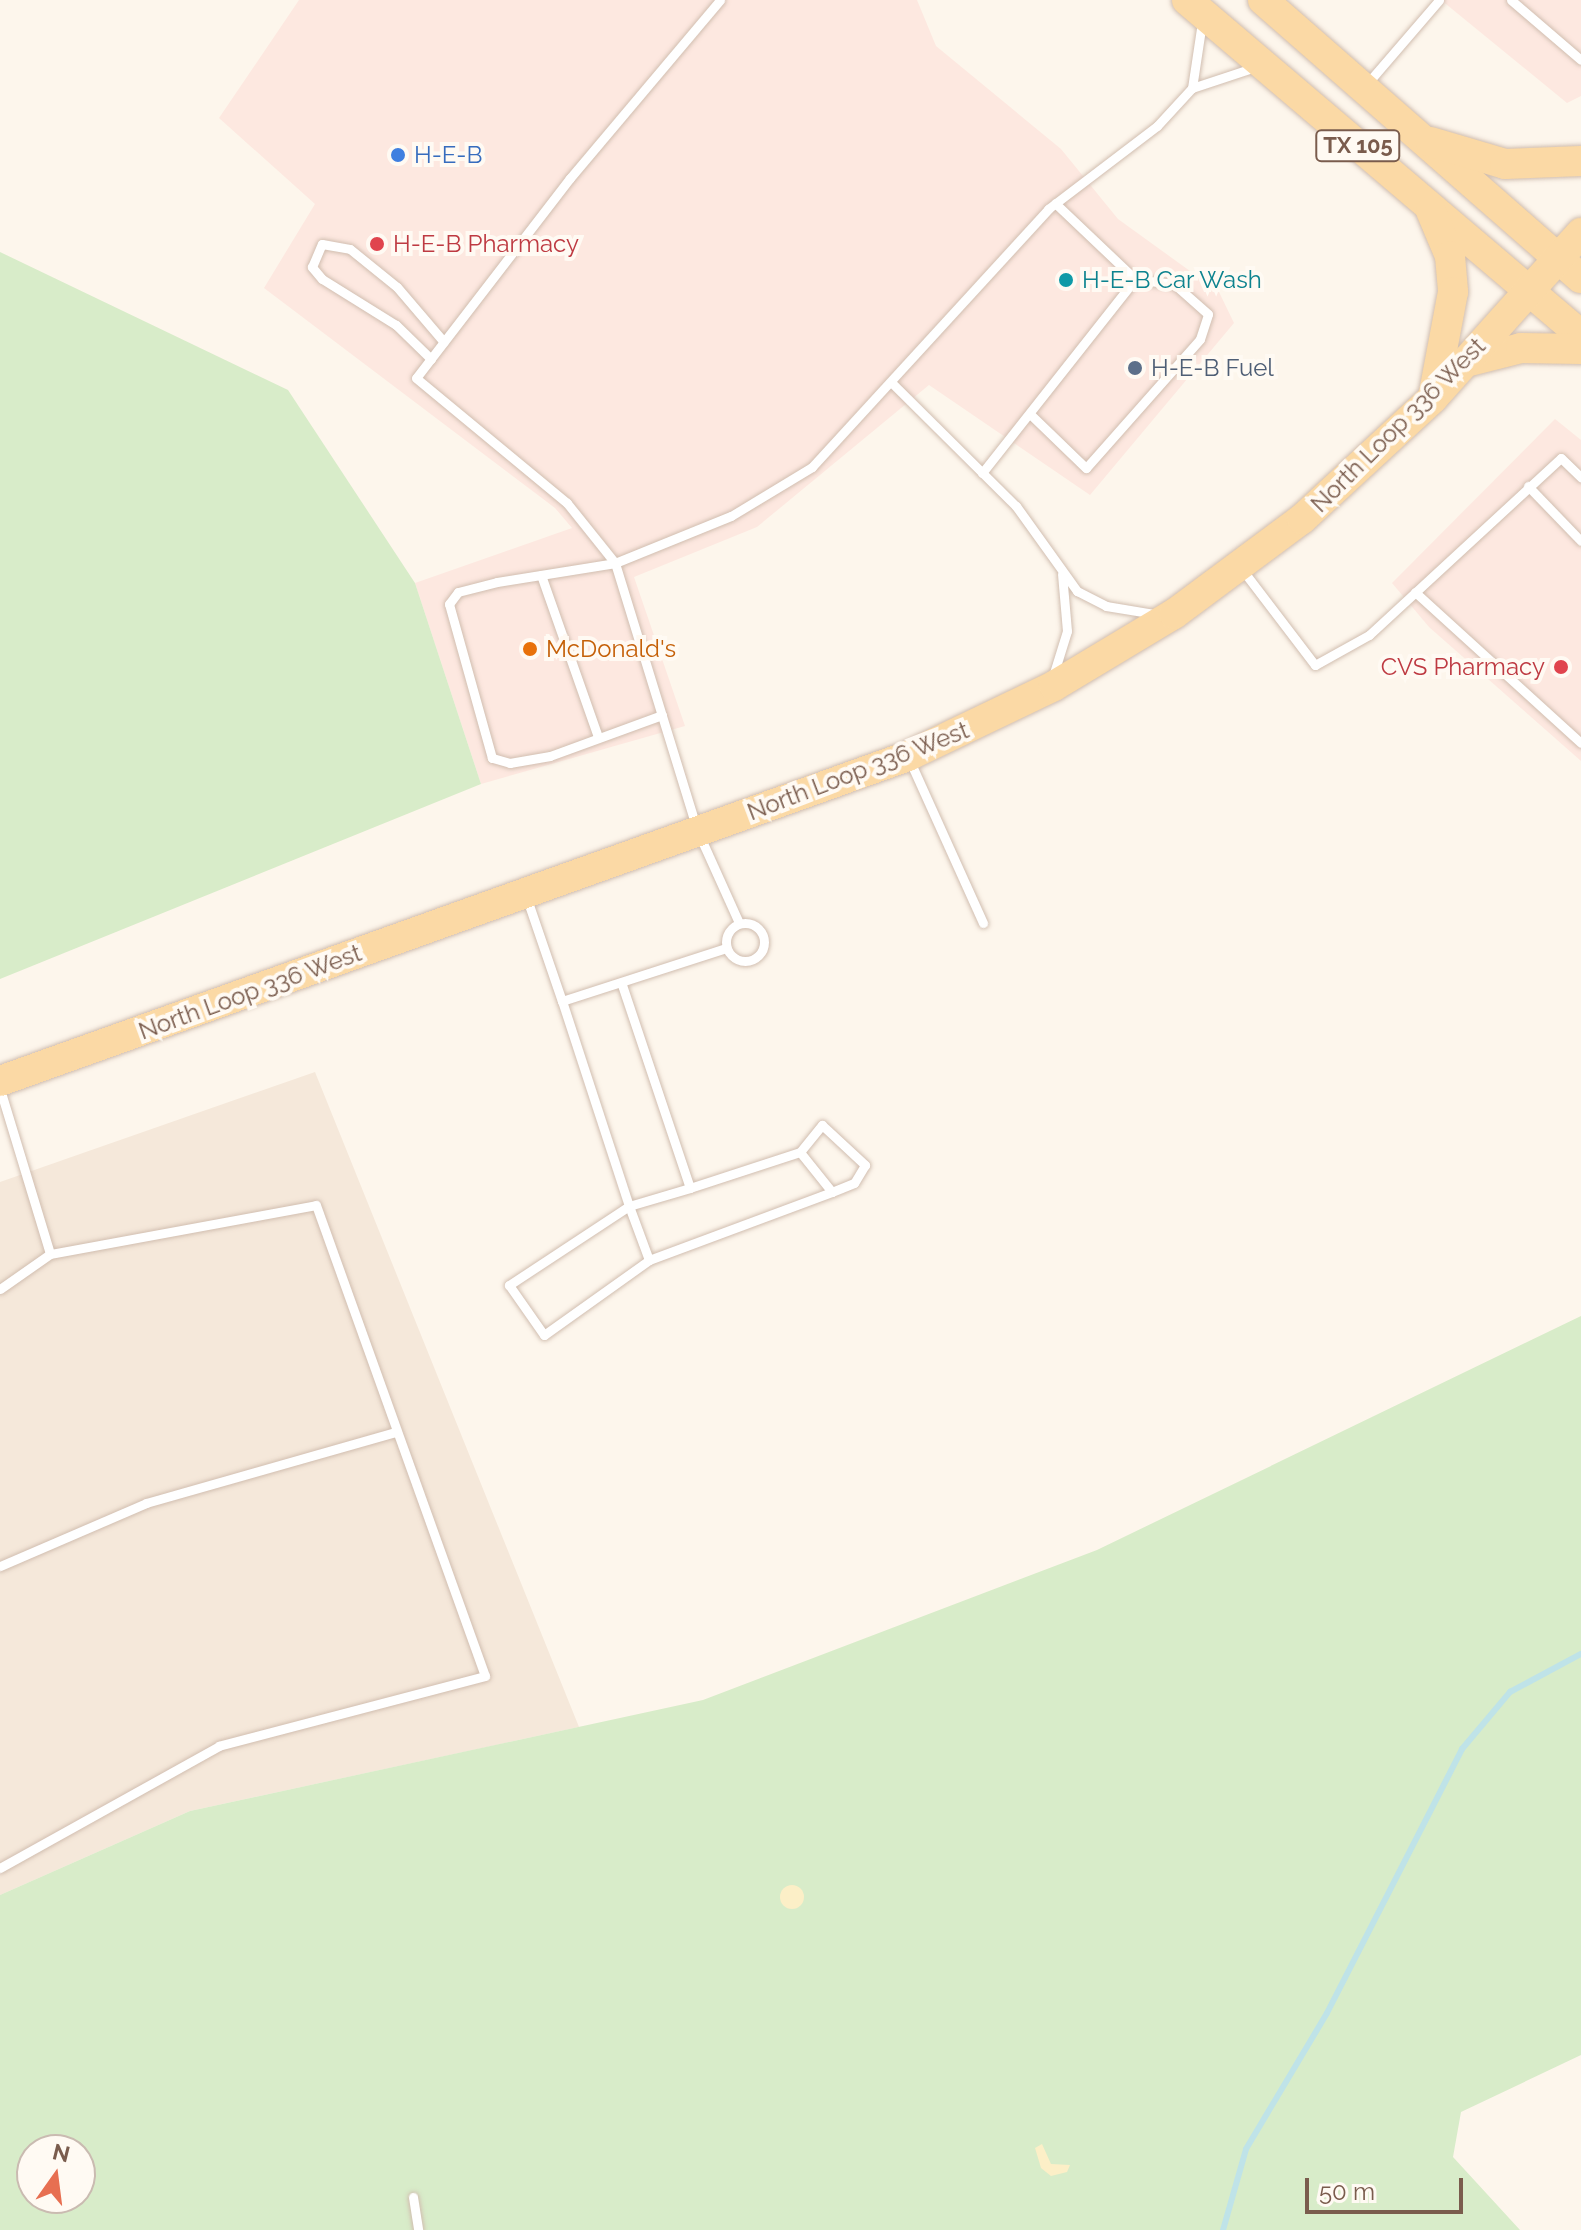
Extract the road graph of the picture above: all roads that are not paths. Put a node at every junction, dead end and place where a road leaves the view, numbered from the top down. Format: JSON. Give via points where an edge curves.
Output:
{"nodes":[{"id":1,"x":720,"y":0,"type":"edge"},
{"id":2,"x":1263,"y":0,"type":"edge"},
{"id":3,"x":1439,"y":0,"type":"edge"},
{"id":4,"x":1511,"y":0,"type":"edge"},
{"id":5,"x":1195,"y":7,"type":"edge"},
{"id":6,"x":1581,"y":60,"type":"edge"},
{"id":7,"x":1262,"y":65,"type":"junction"},
{"id":8,"x":1192,"y":88,"type":"junction"},
{"id":9,"x":1363,"y":88,"type":"junction"},
{"id":10,"x":1423,"y":139,"type":"junction"},
{"id":11,"x":1581,"y":161,"type":"edge"},
{"id":12,"x":1055,"y":203,"type":"junction"},
{"id":13,"x":1428,"y":206,"type":"junction"},
{"id":14,"x":1581,"y":233,"type":"edge"},
{"id":15,"x":1570,"y":268,"type":"edge"},
{"id":16,"x":1135,"y":279,"type":"junction"},
{"id":17,"x":1529,"y":291,"type":"junction"},
{"id":18,"x":1581,"y":335,"type":"edge"},
{"id":19,"x":444,"y":342,"type":"junction"},
{"id":20,"x":1581,"y":349,"type":"edge"},
{"id":21,"x":431,"y":359,"type":"junction"},
{"id":22,"x":1466,"y":362,"type":"junction"},
{"id":23,"x":893,"y":384,"type":"junction"},
{"id":24,"x":1433,"y":398,"type":"junction"},
{"id":25,"x":1030,"y":414,"type":"junction"},
{"id":26,"x":982,"y":473,"type":"junction"},
{"id":27,"x":1581,"y":477,"type":"edge"},
{"id":28,"x":1528,"y":486,"type":"junction"},
{"id":29,"x":1581,"y":541,"type":"edge"},
{"id":30,"x":615,"y":563,"type":"junction"},
{"id":31,"x":1241,"y":568,"type":"junction"},
{"id":32,"x":1061,"y":571,"type":"junction"},
{"id":33,"x":541,"y":575,"type":"junction"},
{"id":34,"x":1415,"y":592,"type":"junction"},
{"id":35,"x":1174,"y":614,"type":"junction"},
{"id":36,"x":1043,"y":692,"type":"junction"},
{"id":37,"x":662,"y":715,"type":"junction"},
{"id":38,"x":598,"y":737,"type":"junction"},
{"id":39,"x":1581,"y":743,"type":"edge"},
{"id":40,"x":908,"y":756,"type":"junction"},
{"id":41,"x":698,"y":832,"type":"junction"},
{"id":42,"x":526,"y":894,"type":"junction"},
{"id":43,"x":739,"y":923,"type":"junction"},
{"id":44,"x":983,"y":923,"type":"dead end"},
{"id":45,"x":726,"y":948,"type":"junction"},
{"id":46,"x":621,"y":982,"type":"junction"},
{"id":47,"x":562,"y":1001,"type":"junction"},
{"id":48,"x":0,"y":1081,"type":"edge"},
{"id":49,"x":0,"y":1089,"type":"edge"},
{"id":50,"x":800,"y":1152,"type":"junction"},
{"id":51,"x":690,"y":1188,"type":"junction"},
{"id":52,"x":832,"y":1192,"type":"junction"},
{"id":53,"x":629,"y":1206,"type":"junction"},
{"id":54,"x":50,"y":1254,"type":"junction"},
{"id":55,"x":649,"y":1260,"type":"junction"},
{"id":56,"x":0,"y":1289,"type":"edge"},
{"id":57,"x":395,"y":1432,"type":"junction"},
{"id":58,"x":0,"y":1566,"type":"edge"},
{"id":59,"x":0,"y":1868,"type":"edge"},
{"id":60,"x":413,"y":2197,"type":"dead end"},
{"id":61,"x":418,"y":2230,"type":"edge"}],
"edges":[{"from":1,"to":19,"type":"lane"},
{"from":2,"to":9,"type":"main road","number":"TX 105"},
{"from":3,"to":9,"type":"lane"},
{"from":4,"to":6,"type":"lane"},
{"from":5,"to":7,"type":"main road","number":"TX 105"},
{"from":5,"to":8,"type":"lane"},
{"from":7,"to":8,"type":"lane"},
{"from":7,"to":13,"type":"main road","number":"TX 105"},
{"from":8,"to":12,"type":"lane","via":[[1157,126]]},
{"from":9,"to":10,"type":"main road","number":"TX 105"},
{"from":10,"to":11,"type":"main road","via":[[1505,164]]},
{"from":10,"to":15,"type":"main road","number":"TX 105"},
{"from":12,"to":16,"type":"lane"},
{"from":12,"to":23,"type":"lane"},
{"from":13,"to":17,"type":"main road","number":"TX 105"},
{"from":13,"to":24,"type":"main road","via":[[1450,256],[1453,292]]},
{"from":14,"to":15,"type":"main road","name":"North Loop 336 West"},
{"from":15,"to":17,"type":"main road","name":"North Loop 336 West"},
{"from":16,"to":25,"type":"lane"},
{"from":16,"to":25,"type":"lane","via":[[1174,284],[1208,314],[1200,339],[1086,468]]},
{"from":17,"to":18,"type":"main road","number":"TX 105"},
{"from":17,"to":22,"type":"main road","name":"North Loop 336 West"},
{"from":19,"to":21,"type":"lane"},
{"from":19,"to":21,"type":"lane","via":[[397,287],[350,249],[322,244],[312,267],[322,279],[396,325]]},
{"from":20,"to":22,"type":"main road","via":[[1521,348]]},
{"from":21,"to":30,"type":"lane","via":[[416,378],[567,503]]},
{"from":22,"to":24,"type":"main road","name":"North Loop 336 West"},
{"from":23,"to":26,"type":"lane"},
{"from":23,"to":30,"type":"lane","via":[[812,467],[731,516]]},
{"from":24,"to":31,"type":"main road","name":"North Loop 336 West"},
{"from":25,"to":26,"type":"lane"},
{"from":26,"to":32,"type":"lane"},
{"from":27,"to":28,"type":"lane","via":[[1561,458]]},
{"from":28,"to":29,"type":"lane"},
{"from":28,"to":34,"type":"lane"},
{"from":30,"to":33,"type":"lane"},
{"from":30,"to":37,"type":"lane"},
{"from":31,"to":34,"type":"lane","via":[[1315,665],[1369,635]]},
{"from":31,"to":35,"type":"main road","name":"North Loop 336 West"},
{"from":32,"to":35,"type":"lane","via":[[1077,591],[1106,606]]},
{"from":32,"to":36,"type":"lane","via":[[1067,631]]},
{"from":33,"to":38,"type":"lane"},
{"from":33,"to":38,"type":"lane","via":[[458,592],[449,604],[492,758],[510,763],[550,756]]},
{"from":34,"to":39,"type":"lane"},
{"from":35,"to":36,"type":"main road","name":"North Loop 336 West"},
{"from":36,"to":40,"type":"main road","name":"North Loop 336 West"},
{"from":37,"to":38,"type":"lane"},
{"from":37,"to":41,"type":"lane"},
{"from":40,"to":41,"type":"main road","name":"North Loop 336 West"},
{"from":40,"to":44,"type":"lane"},
{"from":41,"to":42,"type":"main road","name":"North Loop 336 West"},
{"from":41,"to":43,"type":"lane"},
{"from":42,"to":47,"type":"lane"},
{"from":42,"to":48,"type":"main road","name":"North Loop 336 West"},
{"from":43,"to":45,"type":"lane","via":[[727,933]]},
{"from":43,"to":45,"type":"lane","via":[[754,924],[764,936],[763,951],[751,961],[736,960]]},
{"from":45,"to":46,"type":"lane"},
{"from":46,"to":47,"type":"lane"},
{"from":46,"to":51,"type":"lane"},
{"from":47,"to":53,"type":"lane"},
{"from":49,"to":54,"type":"lane"},
{"from":50,"to":51,"type":"lane"},
{"from":50,"to":52,"type":"lane"},
{"from":50,"to":52,"type":"lane","via":[[822,1125],[865,1165],[854,1183]]},
{"from":51,"to":53,"type":"lane"},
{"from":52,"to":55,"type":"lane"},
{"from":53,"to":55,"type":"lane"},
{"from":53,"to":55,"type":"lane","via":[[509,1285],[544,1335]]},
{"from":54,"to":56,"type":"lane"},
{"from":54,"to":57,"type":"lane","via":[[316,1205]]},
{"from":57,"to":58,"type":"lane","via":[[146,1503]]},
{"from":57,"to":59,"type":"lane","via":[[485,1676],[219,1746]]},
{"from":60,"to":61,"type":"lane"}]}
